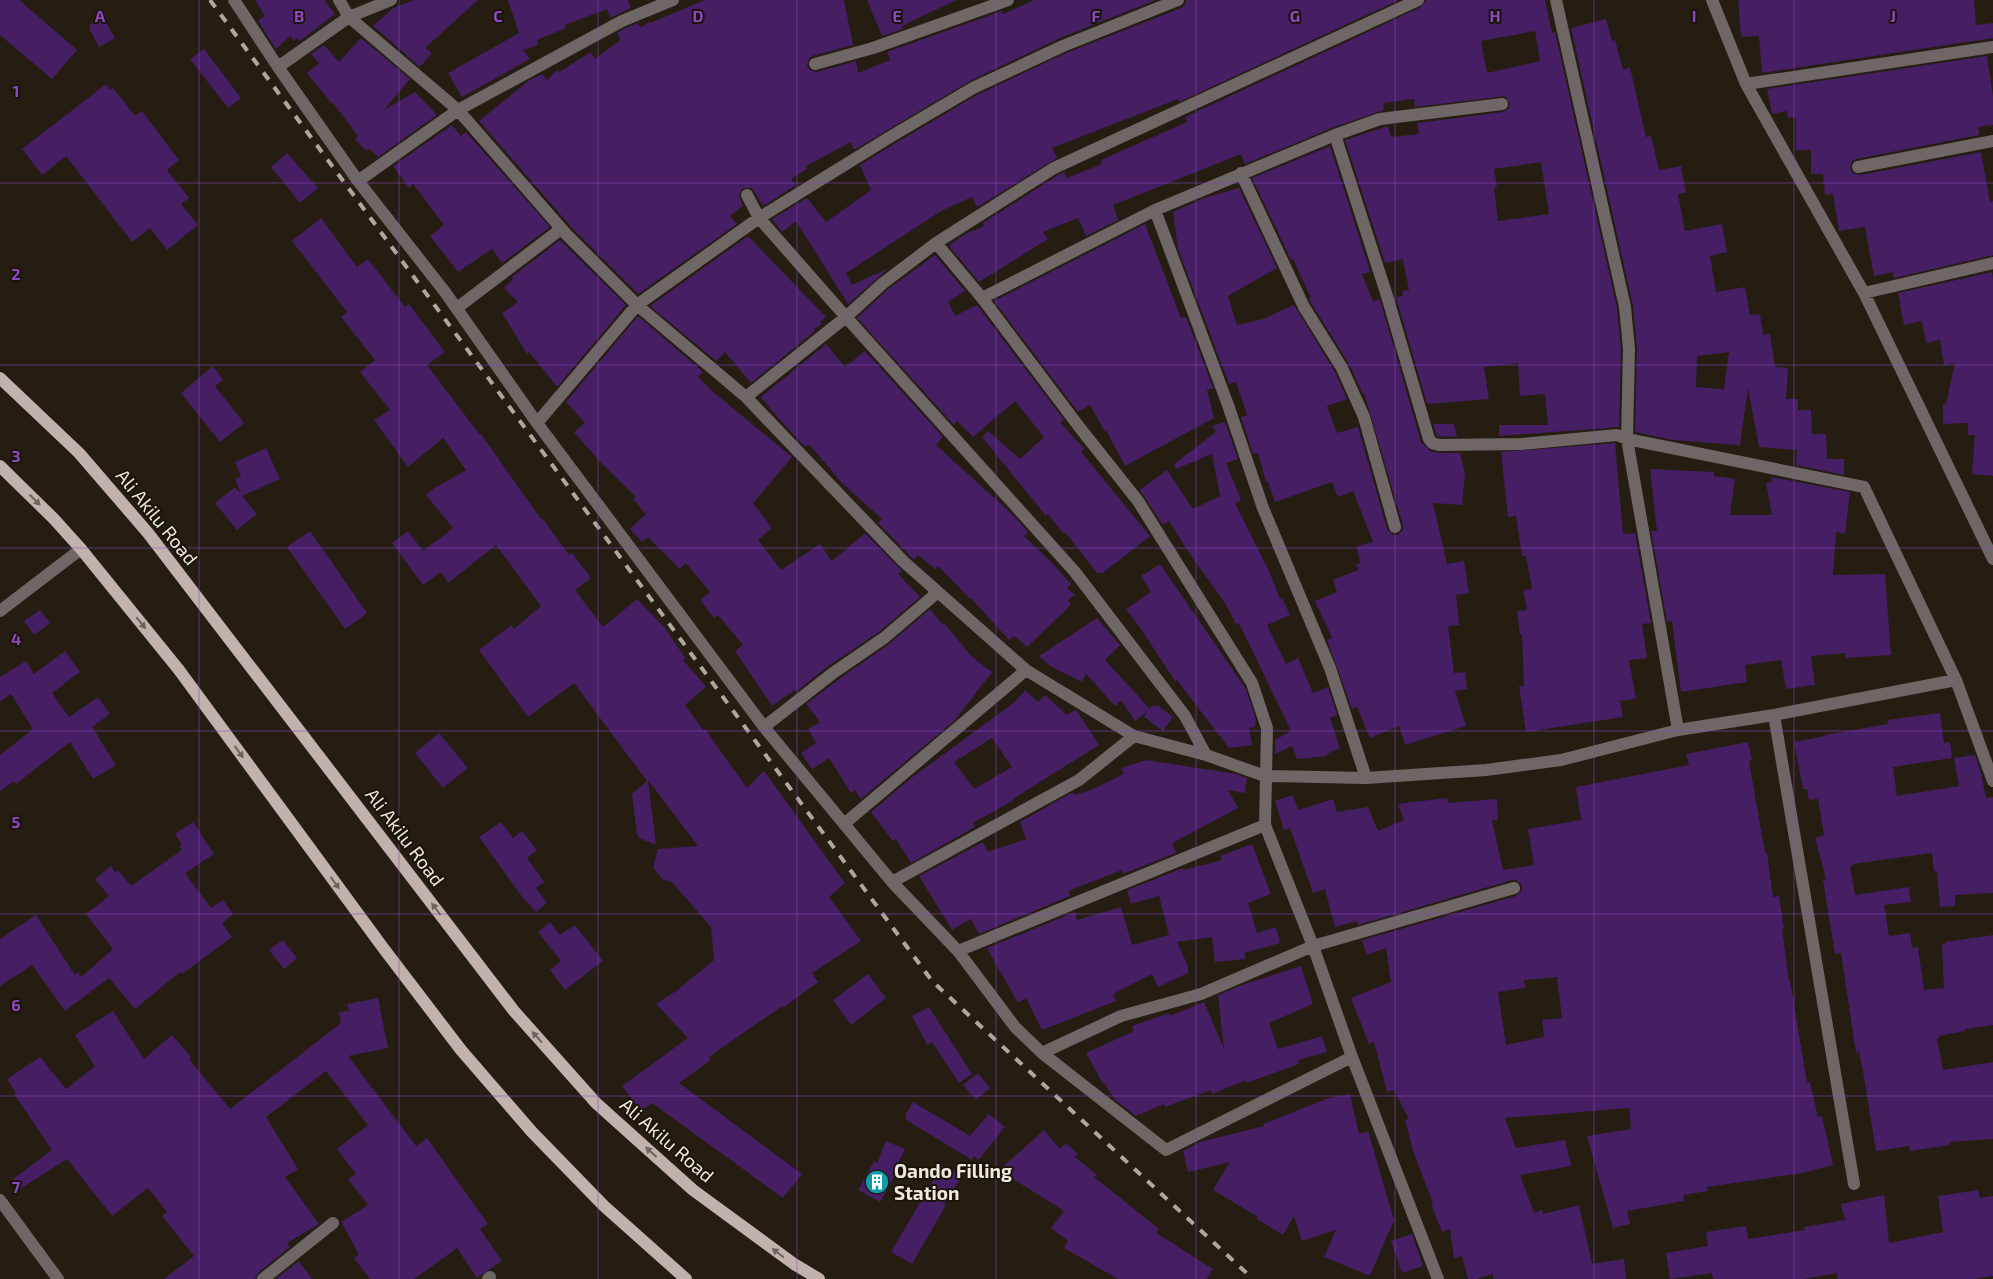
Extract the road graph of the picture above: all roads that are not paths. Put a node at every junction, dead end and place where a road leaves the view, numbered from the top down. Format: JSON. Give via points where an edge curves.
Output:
{"nodes":[{"id":1,"x":234,"y":0,"type":"edge"},
{"id":2,"x":339,"y":0,"type":"edge"},
{"id":3,"x":390,"y":0,"type":"edge"},
{"id":4,"x":673,"y":0,"type":"edge"},
{"id":5,"x":1008,"y":0,"type":"edge"},
{"id":6,"x":1178,"y":0,"type":"edge"},
{"id":7,"x":1418,"y":0,"type":"edge"},
{"id":8,"x":1556,"y":0,"type":"edge"},
{"id":9,"x":1712,"y":0,"type":"edge"},
{"id":10,"x":349,"y":17,"type":"junction"},
{"id":11,"x":1993,"y":47,"type":"edge"},
{"id":12,"x":815,"y":64,"type":"dead end"},
{"id":13,"x":278,"y":67,"type":"junction"},
{"id":14,"x":1746,"y":84,"type":"junction"},
{"id":15,"x":1502,"y":104,"type":"dead end"},
{"id":16,"x":458,"y":110,"type":"junction"},
{"id":17,"x":1334,"y":135,"type":"junction"},
{"id":18,"x":1993,"y":141,"type":"edge"},
{"id":19,"x":1858,"y":167,"type":"dead end"},
{"id":20,"x":1241,"y":173,"type":"junction"},
{"id":21,"x":358,"y":181,"type":"junction"},
{"id":22,"x":746,"y":195,"type":"dead end"},
{"id":23,"x":1155,"y":210,"type":"junction"},
{"id":24,"x":759,"y":218,"type":"junction"},
{"id":25,"x":561,"y":228,"type":"junction"},
{"id":26,"x":936,"y":243,"type":"junction"},
{"id":27,"x":1993,"y":263,"type":"edge"},
{"id":28,"x":1864,"y":293,"type":"junction"},
{"id":29,"x":982,"y":298,"type":"junction"},
{"id":30,"x":637,"y":305,"type":"junction"},
{"id":31,"x":457,"y":308,"type":"junction"},
{"id":32,"x":846,"y":317,"type":"junction"},
{"id":33,"x":0,"y":378,"type":"edge"},
{"id":34,"x":746,"y":397,"type":"junction"},
{"id":35,"x":537,"y":423,"type":"junction"},
{"id":36,"x":1627,"y":439,"type":"junction"},
{"id":37,"x":0,"y":466,"type":"edge"},
{"id":38,"x":1396,"y":527,"type":"dead end"},
{"id":39,"x":81,"y":549,"type":"junction"},
{"id":40,"x":1993,"y":559,"type":"edge"},
{"id":41,"x":938,"y":592,"type":"junction"},
{"id":42,"x":0,"y":611,"type":"edge"},
{"id":43,"x":1026,"y":670,"type":"junction"},
{"id":44,"x":1956,"y":680,"type":"junction"},
{"id":45,"x":1774,"y":715,"type":"junction"},
{"id":46,"x":764,"y":727,"type":"junction"},
{"id":47,"x":1678,"y":730,"type":"junction"},
{"id":48,"x":1134,"y":736,"type":"junction"},
{"id":49,"x":1206,"y":755,"type":"junction"},
{"id":50,"x":1265,"y":776,"type":"junction"},
{"id":51,"x":1366,"y":778,"type":"junction"},
{"id":52,"x":1993,"y":781,"type":"edge"},
{"id":53,"x":844,"y":824,"type":"junction"},
{"id":54,"x":1265,"y":826,"type":"junction"},
{"id":55,"x":892,"y":882,"type":"junction"},
{"id":56,"x":1514,"y":888,"type":"dead end"},
{"id":57,"x":1313,"y":946,"type":"junction"},
{"id":58,"x":958,"y":950,"type":"junction"},
{"id":59,"x":1042,"y":1053,"type":"junction"},
{"id":60,"x":1352,"y":1058,"type":"junction"},
{"id":61,"x":1854,"y":1184,"type":"dead end"},
{"id":62,"x":0,"y":1200,"type":"edge"},
{"id":63,"x":333,"y":1223,"type":"dead end"},
{"id":64,"x":58,"y":1279,"type":"edge"},
{"id":65,"x":264,"y":1279,"type":"edge"},
{"id":66,"x":686,"y":1279,"type":"edge"},
{"id":67,"x":819,"y":1279,"type":"edge"},
{"id":68,"x":1438,"y":1279,"type":"edge"}],
"edges":[{"from":1,"to":13,"type":"street"},
{"from":2,"to":10,"type":"street"},
{"from":3,"to":10,"type":"street"},
{"from":4,"to":16,"type":"street","via":[[622,21]]},
{"from":5,"to":12,"type":"street","via":[[873,48]]},
{"from":6,"to":24,"type":"street","via":[[1063,46],[973,88]]},
{"from":7,"to":26,"type":"street","via":[[1054,168]]},
{"from":8,"to":36,"type":"street","via":[[1625,307],[1629,349]]},
{"from":9,"to":14,"type":"street"},
{"from":10,"to":13,"type":"street"},
{"from":10,"to":16,"type":"street"},
{"from":11,"to":14,"type":"street"},
{"from":13,"to":21,"type":"street"},
{"from":14,"to":28,"type":"street"},
{"from":15,"to":17,"type":"street","via":[[1380,119]]},
{"from":16,"to":21,"type":"street"},
{"from":16,"to":25,"type":"street"},
{"from":17,"to":20,"type":"street"},
{"from":17,"to":36,"type":"street","via":[[1387,296],[1428,439],[1439,445],[1512,445],[1617,435]]},
{"from":18,"to":19,"type":"street"},
{"from":20,"to":23,"type":"street"},
{"from":20,"to":38,"type":"street","via":[[1304,306],[1342,368],[1364,416]]},
{"from":21,"to":31,"type":"street"},
{"from":22,"to":24,"type":"street"},
{"from":23,"to":29,"type":"street"},
{"from":23,"to":51,"type":"street","via":[[1263,508],[1330,668]]},
{"from":24,"to":30,"type":"street"},
{"from":24,"to":32,"type":"street"},
{"from":25,"to":30,"type":"street"},
{"from":25,"to":31,"type":"street"},
{"from":26,"to":29,"type":"street"},
{"from":26,"to":32,"type":"street","via":[[882,284]]},
{"from":27,"to":28,"type":"street"},
{"from":28,"to":40,"type":"street"},
{"from":29,"to":50,"type":"street","via":[[1138,501],[1252,683],[1267,728]]},
{"from":30,"to":34,"type":"street"},
{"from":30,"to":35,"type":"street"},
{"from":31,"to":35,"type":"street"},
{"from":32,"to":34,"type":"street"},
{"from":32,"to":49,"type":"street","via":[[1076,572],[1185,716]]},
{"from":67,"to":33,"type":"main road","name":"Ali Akilu Road","one_way":true,"via":[[693,1190],[596,1103],[514,1012],[148,533],[79,452]]},
{"from":34,"to":41,"type":"street"},
{"from":35,"to":46,"type":"street"},
{"from":36,"to":44,"type":"street","via":[[1864,487]]},
{"from":36,"to":47,"type":"street"},
{"from":37,"to":39,"type":"main road","one_way":true},
{"from":39,"to":42,"type":"street"},
{"from":39,"to":66,"type":"main road","one_way":true,"via":[[179,670],[461,1050],[532,1132],[604,1206]]},
{"from":41,"to":43,"type":"street"},
{"from":41,"to":46,"type":"street","via":[[884,638]]},
{"from":43,"to":48,"type":"street"},
{"from":43,"to":53,"type":"street"},
{"from":44,"to":45,"type":"street"},
{"from":44,"to":52,"type":"street"},
{"from":45,"to":47,"type":"street"},
{"from":45,"to":61,"type":"street"},
{"from":46,"to":53,"type":"street"},
{"from":47,"to":51,"type":"street","via":[[1561,760],[1486,770]]},
{"from":48,"to":49,"type":"street"},
{"from":48,"to":55,"type":"street","via":[[1078,780]]},
{"from":49,"to":50,"type":"street"},
{"from":50,"to":51,"type":"street"},
{"from":50,"to":54,"type":"street"},
{"from":53,"to":55,"type":"street"},
{"from":54,"to":57,"type":"street"},
{"from":54,"to":58,"type":"street"},
{"from":55,"to":58,"type":"street"},
{"from":56,"to":57,"type":"street"},
{"from":57,"to":59,"type":"street","via":[[1201,994],[1121,1016]]},
{"from":57,"to":60,"type":"street"},
{"from":58,"to":59,"type":"street","via":[[1016,1027]]},
{"from":59,"to":60,"type":"street","via":[[1166,1150]]},
{"from":60,"to":68,"type":"street"},
{"from":62,"to":64,"type":"street"},
{"from":63,"to":65,"type":"street"}]}
